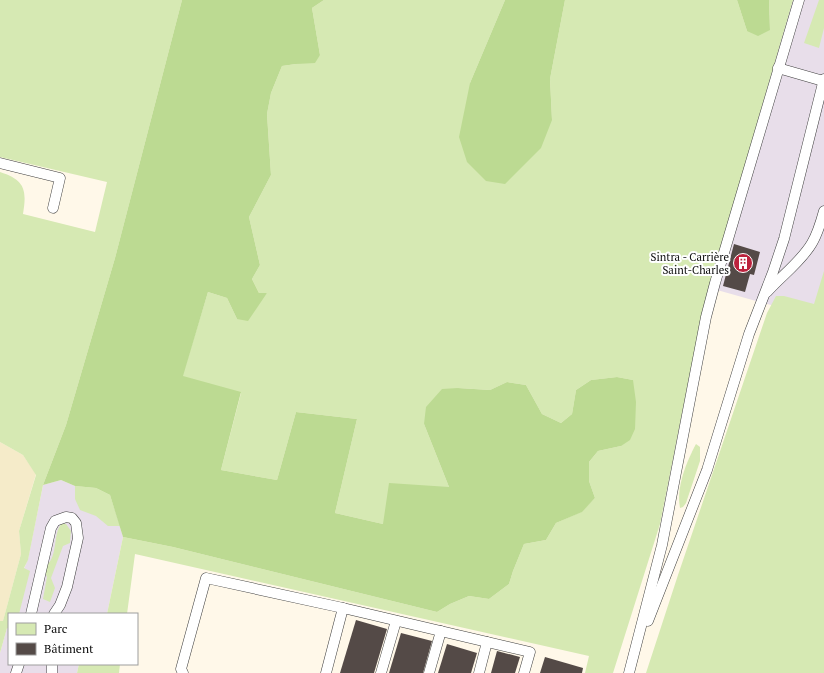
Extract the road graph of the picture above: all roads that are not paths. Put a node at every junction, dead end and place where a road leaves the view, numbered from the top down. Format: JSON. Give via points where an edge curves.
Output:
{"nodes":[{"id":1,"x":799,"y":0,"type":"edge"},
{"id":2,"x":778,"y":68,"type":"junction"},
{"id":3,"x":824,"y":80,"type":"edge"},
{"id":4,"x":0,"y":163,"type":"edge"},
{"id":5,"x":53,"y":208,"type":"dead end"},
{"id":6,"x":824,"y":210,"type":"edge"},
{"id":7,"x":762,"y":296,"type":"junction"},
{"id":8,"x":343,"y":608,"type":"junction"},
{"id":9,"x":31,"y":613,"type":"edge"},
{"id":10,"x":55,"y":613,"type":"edge"},
{"id":11,"x":396,"y":620,"type":"junction"},
{"id":12,"x":441,"y":631,"type":"junction"},
{"id":13,"x":487,"y":642,"type":"junction"},
{"id":14,"x":633,"y":660,"type":"junction"},
{"id":15,"x":183,"y":673,"type":"edge"},
{"id":16,"x":326,"y":673,"type":"edge"},
{"id":17,"x":381,"y":673,"type":"edge"},
{"id":18,"x":429,"y":673,"type":"edge"},
{"id":19,"x":479,"y":673,"type":"edge"},
{"id":20,"x":524,"y":673,"type":"edge"},
{"id":21,"x":629,"y":673,"type":"edge"}],
"edges":[{"from":1,"to":2,"type":"lane"},
{"from":2,"to":3,"type":"lane"},
{"from":2,"to":14,"type":"lane","via":[[706,317],[662,545]]},
{"from":3,"to":7,"type":"lane","via":[[784,239]]},
{"from":4,"to":5,"type":"lane","via":[[60,178]]},
{"from":6,"to":7,"type":"lane","via":[[812,243]]},
{"from":7,"to":14,"type":"lane","via":[[707,470]]},
{"from":8,"to":11,"type":"lane"},
{"from":8,"to":15,"type":"lane","via":[[206,578],[181,669]]},
{"from":8,"to":16,"type":"lane"},
{"from":9,"to":10,"type":"lane","via":[[51,528],[55,521],[66,517],[72,518],[76,523],[78,538],[67,587]]},
{"from":11,"to":12,"type":"lane"},
{"from":11,"to":17,"type":"lane"},
{"from":12,"to":13,"type":"lane"},
{"from":12,"to":18,"type":"lane"},
{"from":13,"to":19,"type":"lane"},
{"from":13,"to":20,"type":"lane","via":[[530,652]]},
{"from":14,"to":21,"type":"lane"}]}
